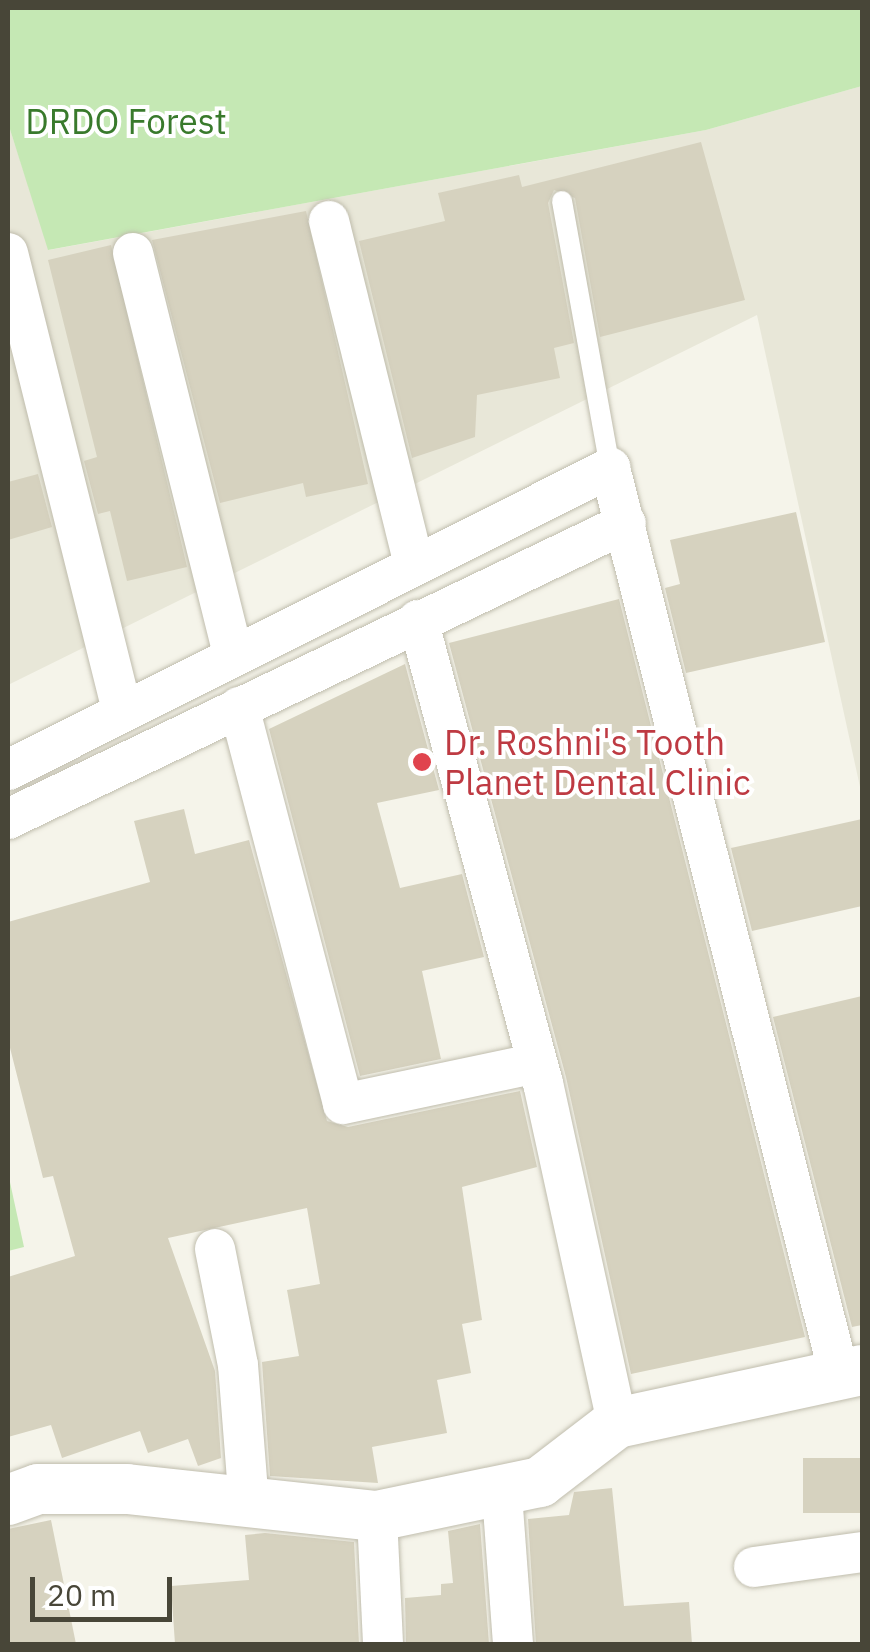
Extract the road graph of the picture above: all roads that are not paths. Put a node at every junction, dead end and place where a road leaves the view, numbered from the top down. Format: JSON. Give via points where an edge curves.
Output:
{"nodes":[{"id":1,"x":562,"y":200,"type":"dead end"},
{"id":2,"x":329,"y":221,"type":"dead end"},
{"id":3,"x":8,"y":253,"type":"edge"},
{"id":4,"x":133,"y":253,"type":"dead end"},
{"id":5,"x":610,"y":468,"type":"junction"},
{"id":6,"x":626,"y":523,"type":"junction"},
{"id":7,"x":413,"y":560,"type":"junction"},
{"id":8,"x":418,"y":620,"type":"junction"},
{"id":9,"x":232,"y":654,"type":"junction"},
{"id":10,"x":239,"y":707,"type":"junction"},
{"id":11,"x":122,"y":711,"type":"junction"},
{"id":12,"x":8,"y":770,"type":"edge"},
{"id":13,"x":8,"y":819,"type":"edge"},
{"id":14,"x":537,"y":1063,"type":"junction"},
{"id":15,"x":215,"y":1249,"type":"dead end"},
{"id":16,"x":851,"y":1372,"type":"edge"},
{"id":17,"x":617,"y":1423,"type":"junction"},
{"id":18,"x":502,"y":1494,"type":"junction"},
{"id":19,"x":8,"y":1500,"type":"edge"},
{"id":20,"x":249,"y":1505,"type":"junction"},
{"id":21,"x":377,"y":1516,"type":"junction"},
{"id":22,"x":862,"y":1552,"type":"edge"},
{"id":23,"x":754,"y":1567,"type":"dead end"},
{"id":24,"x":383,"y":1644,"type":"edge"},
{"id":25,"x":513,"y":1644,"type":"edge"}],
"edges":[{"from":1,"to":5,"type":"lane"},
{"from":2,"to":7,"type":"street"},
{"from":3,"to":11,"type":"street"},
{"from":4,"to":9,"type":"street"},
{"from":5,"to":6,"type":"street"},
{"from":5,"to":7,"type":"street"},
{"from":6,"to":8,"type":"street"},
{"from":6,"to":16,"type":"street"},
{"from":7,"to":9,"type":"street"},
{"from":8,"to":10,"type":"street"},
{"from":8,"to":14,"type":"street"},
{"from":9,"to":11,"type":"street"},
{"from":10,"to":13,"type":"street"},
{"from":10,"to":14,"type":"street","via":[[343,1104]]},
{"from":11,"to":12,"type":"street"},
{"from":14,"to":17,"type":"street"},
{"from":15,"to":20,"type":"street"},
{"from":16,"to":17,"type":"street"},
{"from":17,"to":18,"type":"street","via":[[540,1482]]},
{"from":18,"to":21,"type":"street"},
{"from":18,"to":25,"type":"street"},
{"from":19,"to":20,"type":"street","via":[[38,1489],[127,1488]]},
{"from":20,"to":21,"type":"street"},
{"from":21,"to":24,"type":"street"},
{"from":22,"to":23,"type":"street"}]}
